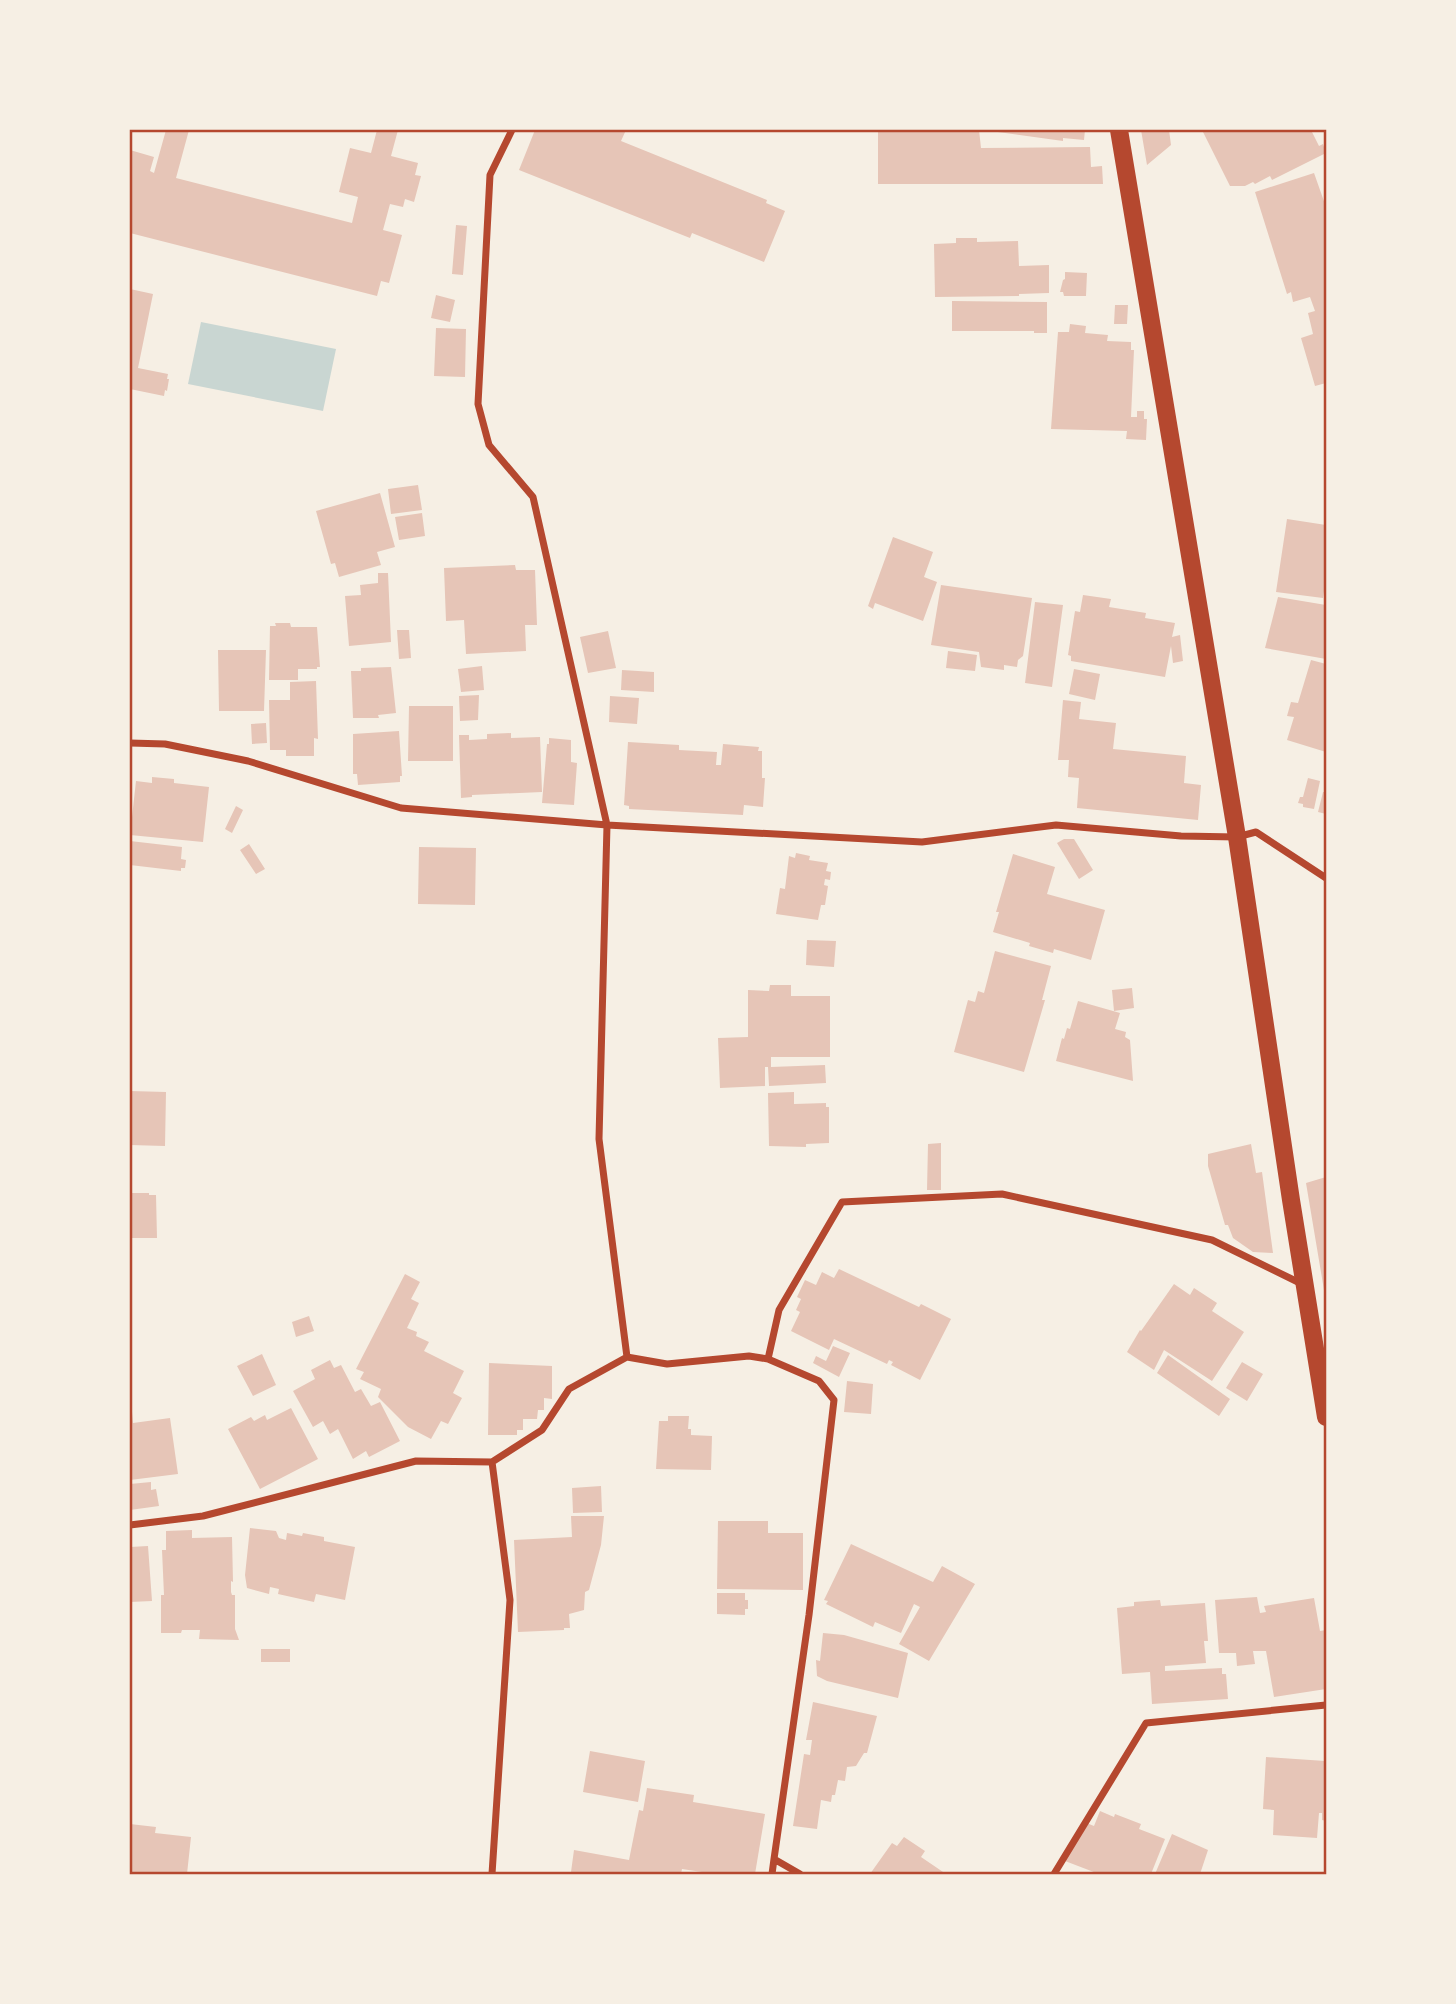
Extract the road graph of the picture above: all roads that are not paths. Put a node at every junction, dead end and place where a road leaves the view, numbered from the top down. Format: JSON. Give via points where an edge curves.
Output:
{"nodes":[{"id":1,"x":512,"y":130,"type":"edge"},
{"id":2,"x":1119,"y":130,"type":"edge"},
{"id":3,"x":130,"y":743,"type":"edge"},
{"id":4,"x":607,"y":825,"type":"junction"},
{"id":5,"x":1237,"y":836,"type":"junction"},
{"id":6,"x":1326,"y":878,"type":"edge"},
{"id":7,"x":1305,"y":1286,"type":"junction"},
{"id":8,"x":627,"y":1357,"type":"junction"},
{"id":9,"x":768,"y":1359,"type":"junction"},
{"id":10,"x":1326,"y":1417,"type":"edge"},
{"id":11,"x":492,"y":1462,"type":"junction"},
{"id":12,"x":130,"y":1525,"type":"edge"},
{"id":13,"x":1326,"y":1704,"type":"edge"},
{"id":14,"x":774,"y":1859,"type":"junction"},
{"id":15,"x":492,"y":1874,"type":"edge"},
{"id":16,"x":772,"y":1874,"type":"edge"},
{"id":17,"x":800,"y":1874,"type":"edge"},
{"id":18,"x":1054,"y":1874,"type":"edge"}],
"edges":[{"from":1,"to":4,"type":"street","via":[[490,175],[478,404],[489,446],[533,497]]},
{"from":2,"to":5,"type":"main road"},
{"from":3,"to":4,"type":"street","via":[[165,744],[248,761],[401,808]]},
{"from":4,"to":5,"type":"street","via":[[922,842],[1056,825]]},
{"from":4,"to":8,"type":"street","via":[[599,1139]]},
{"from":5,"to":6,"type":"street","via":[[1256,832]]},
{"from":5,"to":7,"type":"main road"},
{"from":7,"to":9,"type":"street","via":[[1212,1240],[1002,1194],[842,1202],[779,1310]]},
{"from":7,"to":10,"type":"main road"},
{"from":8,"to":9,"type":"street","via":[[667,1364],[749,1356]]},
{"from":8,"to":11,"type":"street","via":[[569,1389],[542,1430]]},
{"from":9,"to":14,"type":"street","via":[[819,1381],[834,1400]]},
{"from":11,"to":12,"type":"street","via":[[416,1461],[203,1516]]},
{"from":11,"to":15,"type":"street","via":[[510,1600]]},
{"from":13,"to":18,"type":"street","via":[[1146,1723]]},
{"from":14,"to":16,"type":"street"},
{"from":14,"to":17,"type":"street"}]}
